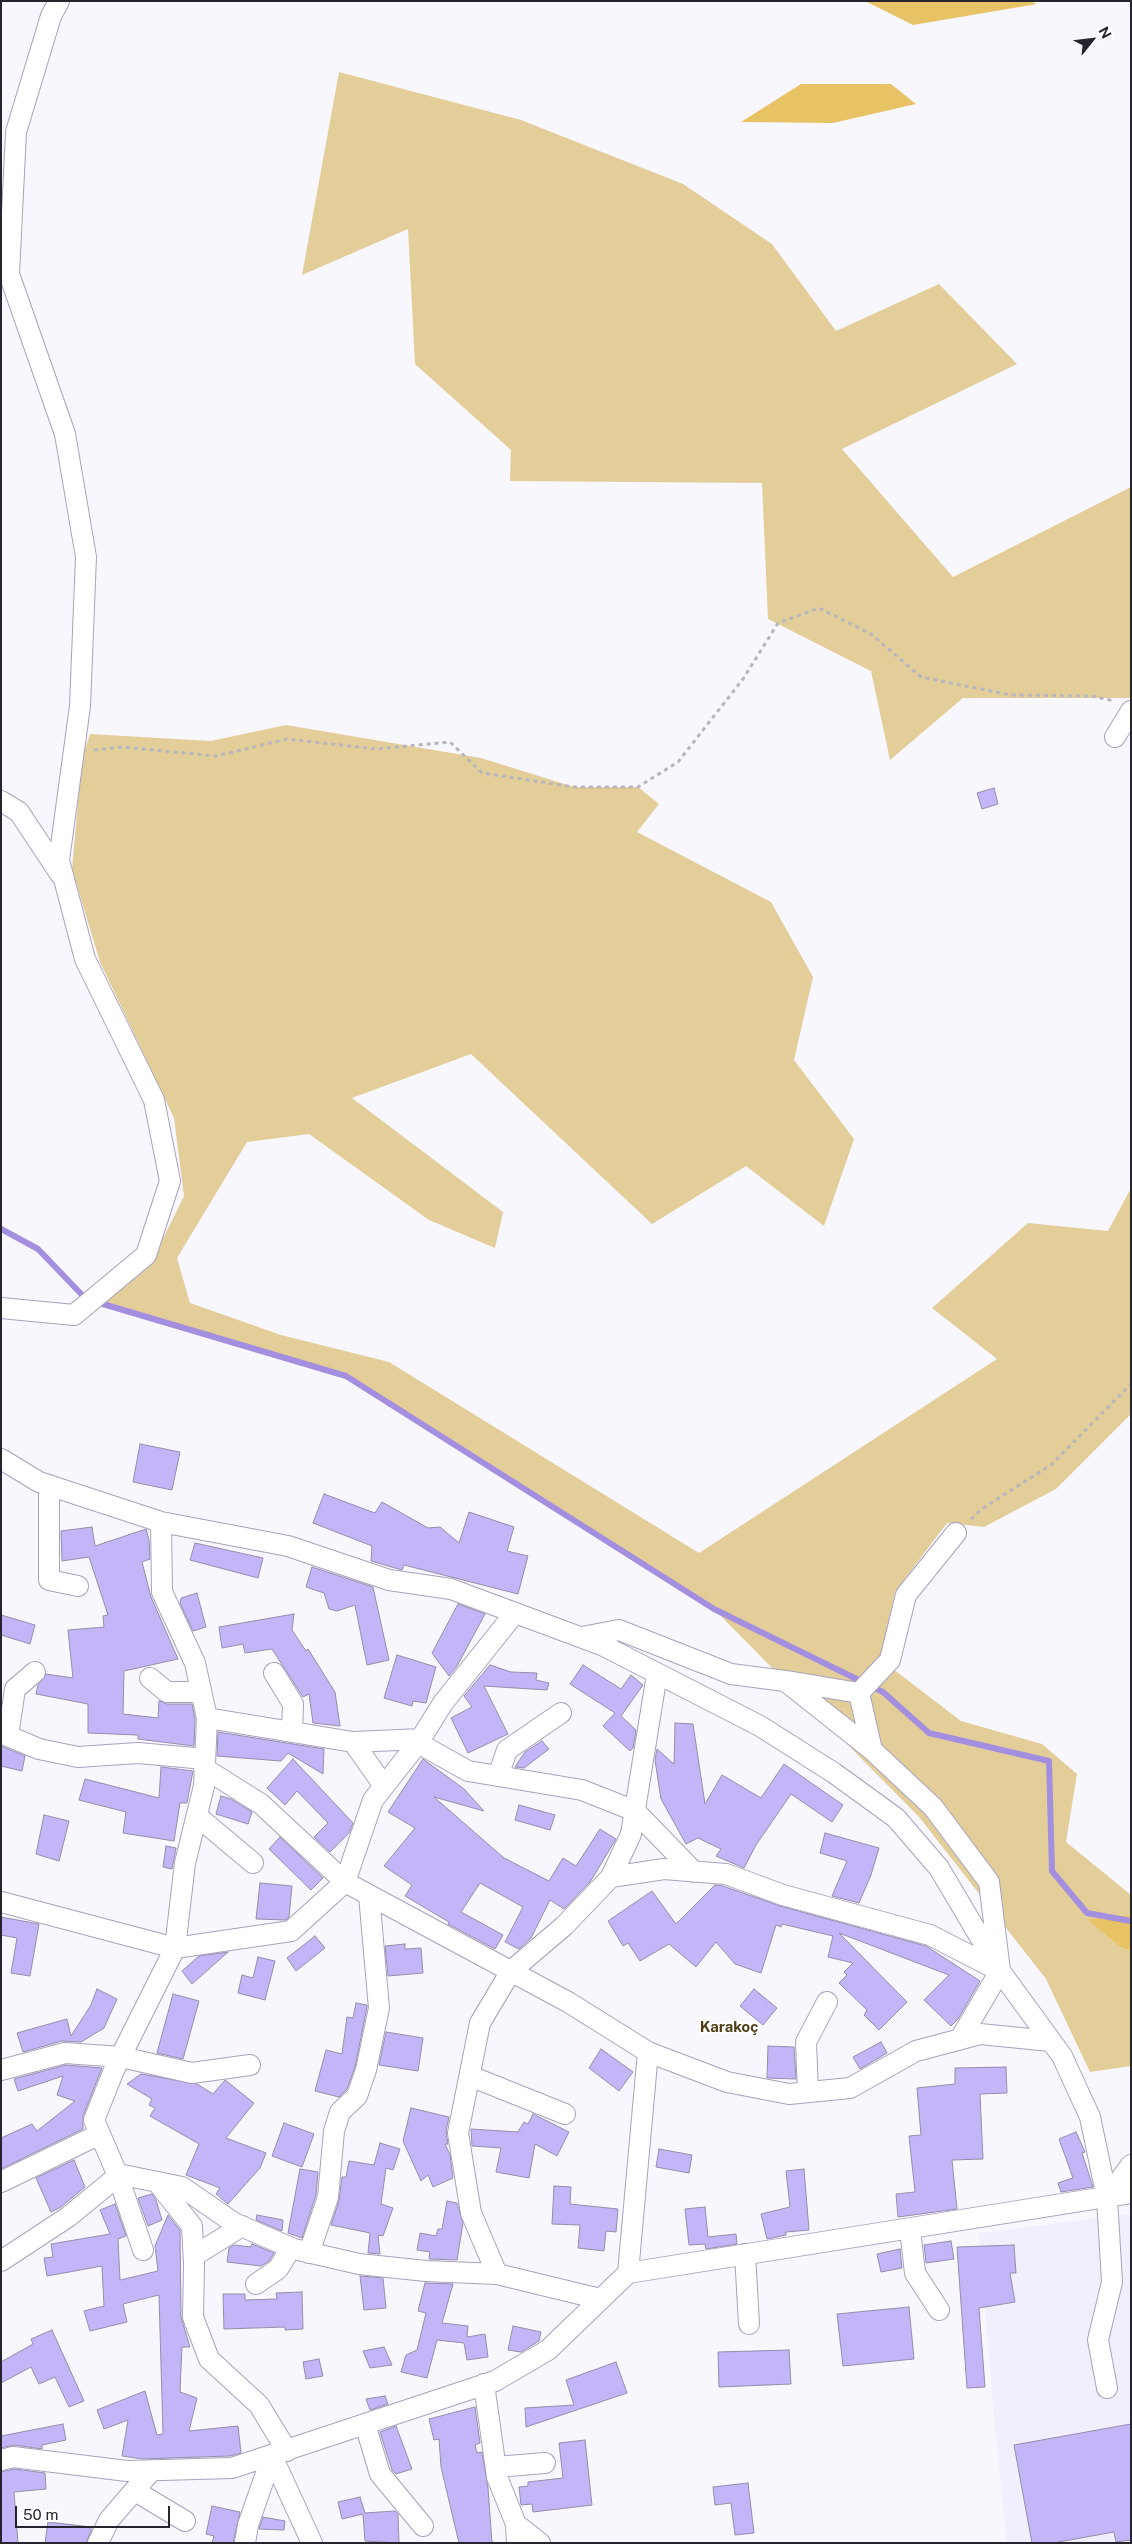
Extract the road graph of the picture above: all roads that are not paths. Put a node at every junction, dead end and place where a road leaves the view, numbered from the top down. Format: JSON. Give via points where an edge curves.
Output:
{"nodes":[{"id":1,"x":59,"y":1,"type":"edge"},
{"id":2,"x":1127,"y":707,"type":"edge"},
{"id":3,"x":1115,"y":737,"type":"dead end"},
{"id":4,"x":1,"y":801,"type":"edge"},
{"id":5,"x":64,"y":879,"type":"junction"},
{"id":6,"x":1,"y":1308,"type":"edge"},
{"id":7,"x":1,"y":1460,"type":"edge"},
{"id":8,"x":49,"y":1486,"type":"junction"},
{"id":9,"x":161,"y":1522,"type":"junction"},
{"id":10,"x":956,"y":1533,"type":"road end"},
{"id":11,"x":78,"y":1586,"type":"dead end"},
{"id":12,"x":514,"y":1614,"type":"junction"},
{"id":13,"x":581,"y":1637,"type":"junction"},
{"id":14,"x":35,"y":1672,"type":"dead end"},
{"id":15,"x":274,"y":1674,"type":"dead end"},
{"id":16,"x":658,"y":1674,"type":"junction"},
{"id":17,"x":150,"y":1678,"type":"dead end"},
{"id":18,"x":785,"y":1680,"type":"junction"},
{"id":19,"x":201,"y":1692,"type":"junction"},
{"id":20,"x":859,"y":1693,"type":"junction"},
{"id":21,"x":560,"y":1713,"type":"dead end"},
{"id":22,"x":206,"y":1718,"type":"junction"},
{"id":23,"x":292,"y":1732,"type":"junction"},
{"id":24,"x":5,"y":1734,"type":"edge"},
{"id":25,"x":420,"y":1741,"type":"junction"},
{"id":26,"x":353,"y":1742,"type":"junction"},
{"id":27,"x":872,"y":1750,"type":"junction"},
{"id":28,"x":205,"y":1763,"type":"junction"},
{"id":29,"x":498,"y":1776,"type":"junction"},
{"id":30,"x":384,"y":1786,"type":"junction"},
{"id":31,"x":635,"y":1811,"type":"junction"},
{"id":32,"x":197,"y":1816,"type":"junction"},
{"id":33,"x":253,"y":1863,"type":"dead end"},
{"id":34,"x":694,"y":1872,"type":"junction"},
{"id":35,"x":611,"y":1877,"type":"junction"},
{"id":36,"x":345,"y":1882,"type":"junction"},
{"id":37,"x":369,"y":1895,"type":"junction"},
{"id":38,"x":1,"y":1902,"type":"edge"},
{"id":39,"x":175,"y":1948,"type":"junction"},
{"id":40,"x":511,"y":1971,"type":"junction"},
{"id":41,"x":1000,"y":1971,"type":"junction"},
{"id":42,"x":828,"y":2002,"type":"dead end"},
{"id":43,"x":960,"y":2040,"type":"junction"},
{"id":44,"x":1051,"y":2041,"type":"junction"},
{"id":45,"x":648,"y":2052,"type":"junction"},
{"id":46,"x":121,"y":2056,"type":"junction"},
{"id":47,"x":250,"y":2065,"type":"dead end"},
{"id":48,"x":1,"y":2070,"type":"edge"},
{"id":49,"x":470,"y":2076,"type":"junction"},
{"id":50,"x":808,"y":2092,"type":"junction"},
{"id":51,"x":565,"y":2114,"type":"dead end"},
{"id":52,"x":100,"y":2134,"type":"junction"},
{"id":53,"x":1131,"y":2165,"type":"edge"},
{"id":54,"x":118,"y":2176,"type":"junction"},
{"id":55,"x":1,"y":2182,"type":"edge"},
{"id":56,"x":156,"y":2182,"type":"junction"},
{"id":57,"x":1131,"y":2193,"type":"edge"},
{"id":58,"x":1107,"y":2198,"type":"junction"},
{"id":59,"x":242,"y":2226,"type":"junction"},
{"id":60,"x":910,"y":2229,"type":"junction"},
{"id":61,"x":143,"y":2250,"type":"dead end"},
{"id":62,"x":300,"y":2250,"type":"junction"},
{"id":63,"x":745,"y":2254,"type":"junction"},
{"id":64,"x":194,"y":2256,"type":"junction"},
{"id":65,"x":1,"y":2261,"type":"edge"},
{"id":66,"x":628,"y":2273,"type":"junction"},
{"id":67,"x":497,"y":2274,"type":"junction"},
{"id":68,"x":256,"y":2284,"type":"dead end"},
{"id":69,"x":600,"y":2299,"type":"junction"},
{"id":70,"x":939,"y":2310,"type":"dead end"},
{"id":71,"x":749,"y":2324,"type":"dead end"},
{"id":72,"x":484,"y":2384,"type":"junction"},
{"id":73,"x":1107,"y":2388,"type":"dead end"},
{"id":74,"x":365,"y":2424,"type":"junction"},
{"id":75,"x":280,"y":2453,"type":"junction"},
{"id":76,"x":1,"y":2460,"type":"edge"},
{"id":77,"x":546,"y":2463,"type":"dead end"},
{"id":78,"x":496,"y":2467,"type":"junction"},
{"id":79,"x":152,"y":2470,"type":"junction"},
{"id":80,"x":134,"y":2491,"type":"junction"},
{"id":81,"x":185,"y":2521,"type":"dead end"},
{"id":82,"x":423,"y":2526,"type":"dead end"},
{"id":83,"x":516,"y":2533,"type":"edge"},
{"id":84,"x":98,"y":2543,"type":"edge"},
{"id":85,"x":245,"y":2543,"type":"edge"},
{"id":86,"x":312,"y":2543,"type":"edge"},
{"id":87,"x":540,"y":2543,"type":"edge"}],
"edges":[{"from":1,"to":5,"type":"street","via":[[51,16],[16,132],[9,274],[65,434],[86,557],[80,706],[59,860]]},
{"from":2,"to":3,"type":"street"},
{"from":4,"to":5,"type":"street","via":[[19,812]]},
{"from":5,"to":6,"type":"street","via":[[85,959],[154,1100],[170,1181],[146,1255],[74,1315]]},
{"from":7,"to":8,"type":"street"},
{"from":8,"to":9,"type":"street"},
{"from":8,"to":11,"type":"street","via":[[49,1580]]},
{"from":9,"to":12,"type":"street","via":[[288,1546],[389,1580],[451,1589]]},
{"from":9,"to":19,"type":"street","via":[[162,1592],[195,1663]]},
{"from":10,"to":20,"type":"street","via":[[906,1595],[890,1660]]},
{"from":12,"to":13,"type":"street"},
{"from":12,"to":25,"type":"street","via":[[443,1703]]},
{"from":13,"to":16,"type":"street"},
{"from":13,"to":18,"type":"street","via":[[619,1630],[731,1674]]},
{"from":14,"to":24,"type":"street","via":[[15,1688]]},
{"from":15,"to":23,"type":"street","via":[[292,1704]]},
{"from":16,"to":31,"type":"street"},
{"from":16,"to":41,"type":"street","via":[[760,1726],[896,1818],[939,1868]]},
{"from":17,"to":19,"type":"street","via":[[168,1692]]},
{"from":18,"to":20,"type":"street"},
{"from":18,"to":27,"type":"street"},
{"from":19,"to":22,"type":"street"},
{"from":20,"to":27,"type":"street"},
{"from":21,"to":29,"type":"street","via":[[506,1750]]},
{"from":22,"to":23,"type":"street"},
{"from":22,"to":28,"type":"street"},
{"from":23,"to":26,"type":"street"},
{"from":24,"to":28,"type":"street","via":[[39,1749],[78,1757],[138,1753]]},
{"from":25,"to":26,"type":"street"},
{"from":25,"to":29,"type":"street","via":[[468,1771]]},
{"from":25,"to":30,"type":"street"},
{"from":26,"to":30,"type":"street"},
{"from":27,"to":41,"type":"street","via":[[933,1808],[989,1882]]},
{"from":28,"to":32,"type":"street"},
{"from":28,"to":36,"type":"street","via":[[261,1804]]},
{"from":29,"to":31,"type":"street","via":[[582,1790]]},
{"from":30,"to":36,"type":"street","via":[[373,1800]]},
{"from":31,"to":34,"type":"street"},
{"from":31,"to":35,"type":"street","via":[[631,1834]]},
{"from":32,"to":33,"type":"street"},
{"from":32,"to":39,"type":"street","via":[[185,1863]]},
{"from":34,"to":35,"type":"street","via":[[664,1869]]},
{"from":34,"to":41,"type":"street","via":[[726,1874],[783,1895],[930,1935]]},
{"from":35,"to":40,"type":"street","via":[[564,1926]]},
{"from":36,"to":37,"type":"street"},
{"from":36,"to":39,"type":"street","via":[[291,1931]]},
{"from":37,"to":40,"type":"street"},
{"from":37,"to":62,"type":"street","via":[[380,2008],[357,2096],[340,2112],[337,2121],[328,2197]]},
{"from":38,"to":39,"type":"street"},
{"from":39,"to":46,"type":"street"},
{"from":40,"to":45,"type":"street"},
{"from":40,"to":49,"type":"street","via":[[480,2024]]},
{"from":41,"to":43,"type":"street"},
{"from":41,"to":44,"type":"street"},
{"from":42,"to":50,"type":"street","via":[[806,2042]]},
{"from":43,"to":44,"type":"street","via":[[980,2034]]},
{"from":43,"to":50,"type":"street","via":[[916,2051],[850,2088]]},
{"from":44,"to":58,"type":"street","via":[[1062,2056],[1090,2117]]},
{"from":45,"to":50,"type":"street","via":[[727,2082],[789,2094]]},
{"from":45,"to":66,"type":"street"},
{"from":46,"to":47,"type":"street","via":[[192,2073]]},
{"from":46,"to":48,"type":"street","via":[[65,2053]]},
{"from":46,"to":52,"type":"street","via":[[94,2120]]},
{"from":49,"to":51,"type":"street"},
{"from":49,"to":67,"type":"street","via":[[458,2133],[471,2213]]},
{"from":52,"to":54,"type":"street"},
{"from":52,"to":55,"type":"street"},
{"from":53,"to":58,"type":"street"},
{"from":54,"to":56,"type":"street"},
{"from":54,"to":61,"type":"street"},
{"from":54,"to":65,"type":"street","via":[[68,2217]]},
{"from":56,"to":59,"type":"street","via":[[182,2187]]},
{"from":56,"to":64,"type":"street","via":[[192,2226]]},
{"from":57,"to":58,"type":"street"},
{"from":58,"to":60,"type":"street"},
{"from":58,"to":73,"type":"street","via":[[1112,2282],[1098,2340]]},
{"from":59,"to":62,"type":"street"},
{"from":59,"to":64,"type":"street"},
{"from":60,"to":63,"type":"street"},
{"from":60,"to":70,"type":"street","via":[[915,2272]]},
{"from":62,"to":67,"type":"street","via":[[368,2265]]},
{"from":62,"to":68,"type":"street"},
{"from":63,"to":66,"type":"street"},
{"from":63,"to":71,"type":"street"},
{"from":64,"to":75,"type":"street","via":[[193,2317],[209,2359],[259,2405]]},
{"from":66,"to":69,"type":"street"},
{"from":67,"to":69,"type":"street"},
{"from":69,"to":72,"type":"street","via":[[548,2350],[495,2381]]},
{"from":72,"to":74,"type":"street"},
{"from":72,"to":78,"type":"street"},
{"from":74,"to":75,"type":"street"},
{"from":74,"to":82,"type":"street","via":[[380,2474]]},
{"from":75,"to":79,"type":"street","via":[[232,2468]]},
{"from":75,"to":85,"type":"street","via":[[248,2525]]},
{"from":75,"to":86,"type":"street"},
{"from":76,"to":79,"type":"street","via":[[13,2457],[127,2471]]},
{"from":77,"to":78,"type":"street"},
{"from":78,"to":83,"type":"street"},
{"from":79,"to":80,"type":"street"},
{"from":80,"to":81,"type":"street"},
{"from":80,"to":84,"type":"street","via":[[109,2520]]},
{"from":83,"to":87,"type":"street"}]}
